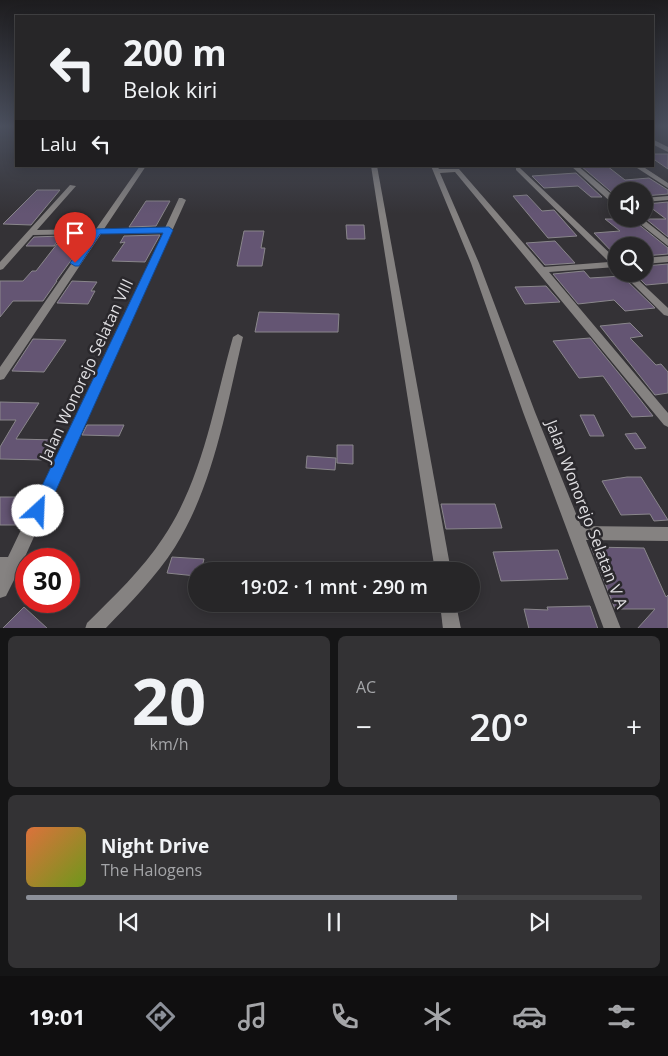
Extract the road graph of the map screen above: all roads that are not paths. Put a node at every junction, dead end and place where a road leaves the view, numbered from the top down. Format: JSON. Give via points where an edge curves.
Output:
{"nodes":[{"id":1,"x":141,"y":167,"type":"edge"},
{"id":2,"x":374,"y":167,"type":"edge"},
{"id":3,"x":575,"y":167,"type":"edge"},
{"id":4,"x":639,"y":167,"type":"edge"},
{"id":5,"x":435,"y":169,"type":"edge"},
{"id":6,"x":518,"y":169,"type":"dead end"},
{"id":7,"x":72,"y":186,"type":"dead end"},
{"id":8,"x":668,"y":186,"type":"edge"},
{"id":9,"x":608,"y":195,"type":"edge"},
{"id":10,"x":668,"y":198,"type":"edge"},
{"id":11,"x":653,"y":199,"type":"edge"},
{"id":12,"x":182,"y":200,"type":"dead end"},
{"id":13,"x":648,"y":227,"type":"edge"},
{"id":14,"x":169,"y":230,"type":"junction"},
{"id":15,"x":97,"y":231,"type":"junction"},
{"id":16,"x":30,"y":233,"type":"junction"},
{"id":17,"x":668,"y":243,"type":"edge"},
{"id":18,"x":608,"y":256,"type":"edge"},
{"id":19,"x":668,"y":259,"type":"edge"},
{"id":20,"x":653,"y":260,"type":"edge"},
{"id":21,"x":608,"y":265,"type":"edge"},
{"id":22,"x":0,"y":267,"type":"edge"},
{"id":23,"x":542,"y":270,"type":"junction"},
{"id":24,"x":635,"y":282,"type":"edge"},
{"id":25,"x":668,"y":313,"type":"edge"},
{"id":26,"x":238,"y":337,"type":"dead end"},
{"id":27,"x":0,"y":376,"type":"edge"},
{"id":28,"x":668,"y":422,"type":"edge"},
{"id":29,"x":576,"y":533,"type":"junction"},
{"id":30,"x":668,"y":534,"type":"edge"},
{"id":31,"x":441,"y":562,"type":"edge"},
{"id":32,"x":7,"y":565,"type":"edge"},
{"id":33,"x":0,"y":590,"type":"edge"},
{"id":34,"x":449,"y":612,"type":"edge"},
{"id":35,"x":93,"y":628,"type":"edge"},
{"id":36,"x":452,"y":628,"type":"edge"},
{"id":37,"x":613,"y":628,"type":"edge"}],
"edges":[{"from":1,"to":15,"type":"street"},
{"from":2,"to":31,"type":"street"},
{"from":3,"to":9,"type":"street"},
{"from":4,"to":8,"type":"street"},
{"from":5,"to":23,"type":"street","via":[[457,170]]},
{"from":5,"to":29,"type":"street","name":"Jalan Wonorejo Selatan V A","via":[[475,263]]},
{"from":6,"to":18,"type":"street"},
{"from":7,"to":16,"type":"street"},
{"from":10,"to":11,"type":"street"},
{"from":12,"to":14,"type":"street","name":"Jalan Wonorejo Selatan VIII"},
{"from":13,"to":17,"type":"street"},
{"from":14,"to":15,"type":"street"},
{"from":14,"to":32,"type":"street","name":"Jalan Wonorejo Selatan VIII"},
{"from":15,"to":16,"type":"street"},
{"from":15,"to":27,"type":"street"},
{"from":16,"to":22,"type":"street"},
{"from":19,"to":20,"type":"street"},
{"from":21,"to":23,"type":"street"},
{"from":23,"to":28,"type":"street"},
{"from":24,"to":25,"type":"street"},
{"from":26,"to":35,"type":"street","via":[[202,474],[191,502],[176,531],[150,567]]},
{"from":29,"to":30,"type":"street"},
{"from":29,"to":37,"type":"street","name":"Jalan Wonorejo Selatan V A"},
{"from":32,"to":33,"type":"street","name":"Jalan Wonorejo Selatan VIII"},
{"from":34,"to":36,"type":"street"}]}
